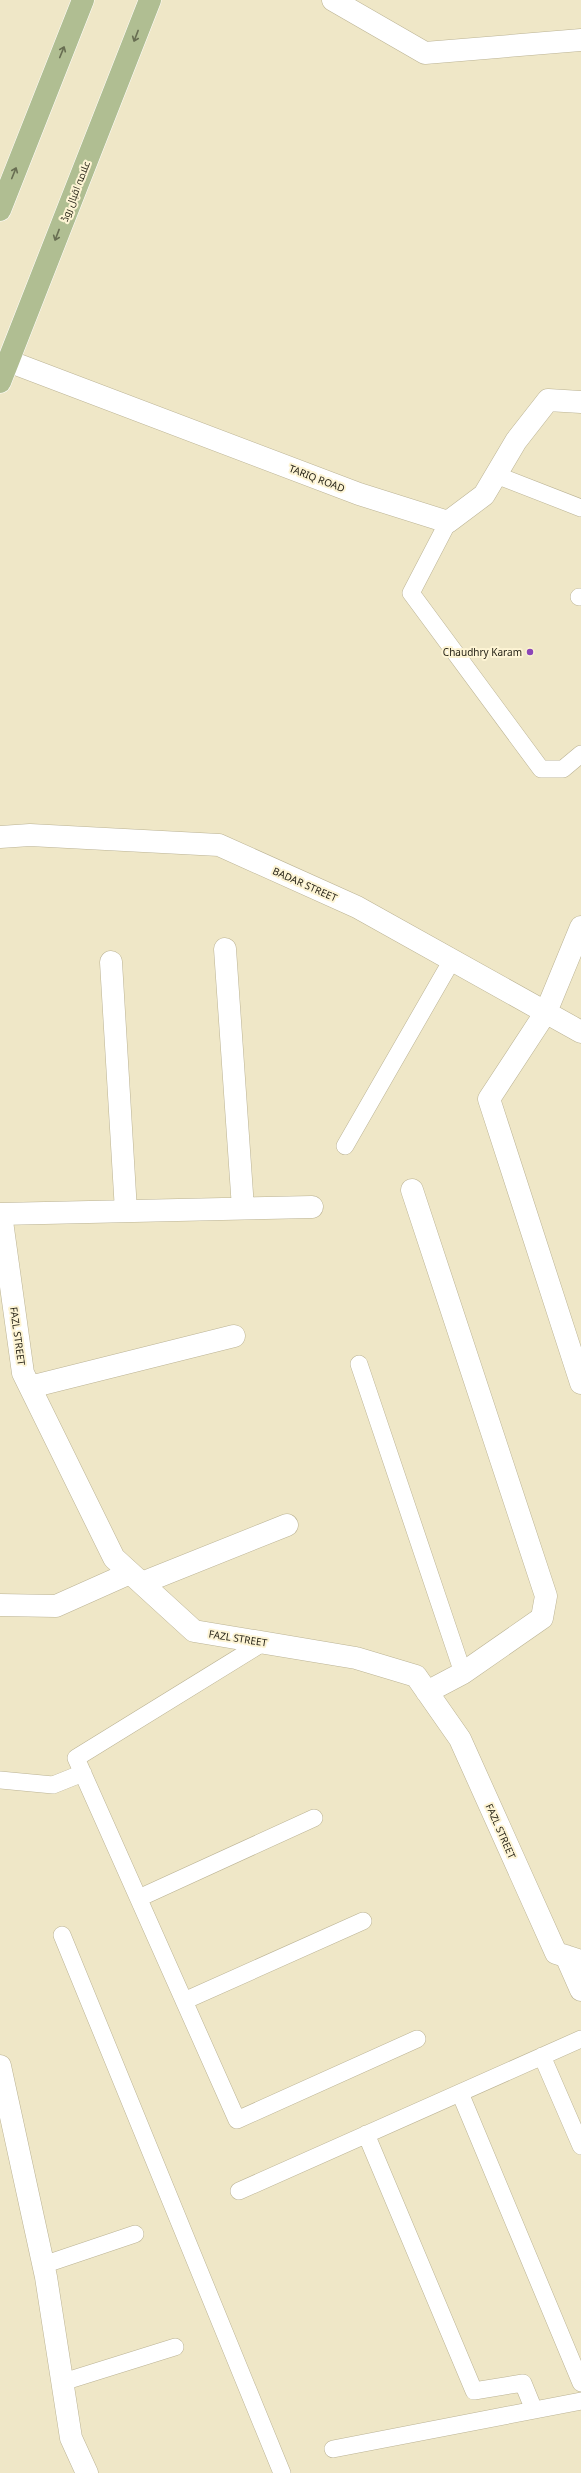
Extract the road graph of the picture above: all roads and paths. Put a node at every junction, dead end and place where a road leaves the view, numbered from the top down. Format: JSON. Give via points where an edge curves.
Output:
{"nodes":[{"id":1,"x":83,"y":0,"type":"edge"},
{"id":2,"x":150,"y":0,"type":"edge"},
{"id":3,"x":333,"y":0,"type":"edge"},
{"id":4,"x":581,"y":40,"type":"edge"},
{"id":5,"x":0,"y":210,"type":"edge"},
{"id":6,"x":8,"y":360,"type":"junction"},
{"id":7,"x":0,"y":382,"type":"edge"},
{"id":8,"x":581,"y":402,"type":"edge"},
{"id":9,"x":496,"y":475,"type":"junction"},
{"id":10,"x":581,"y":508,"type":"edge"},
{"id":11,"x":448,"y":522,"type":"junction"},
{"id":12,"x":581,"y":754,"type":"edge"},
{"id":13,"x":0,"y":837,"type":"edge"},
{"id":14,"x":581,"y":927,"type":"edge"},
{"id":15,"x":225,"y":949,"type":"dead end"},
{"id":16,"x":452,"y":960,"type":"junction"},
{"id":17,"x":110,"y":962,"type":"dead end"},
{"id":18,"x":546,"y":1012,"type":"junction"},
{"id":19,"x":581,"y":1032,"type":"edge"},
{"id":20,"x":345,"y":1146,"type":"dead end"},
{"id":21,"x":412,"y":1190,"type":"dead end"},
{"id":22,"x":312,"y":1207,"type":"dead end"},
{"id":23,"x":243,"y":1208,"type":"junction"},
{"id":24,"x":126,"y":1211,"type":"junction"},
{"id":25,"x":1,"y":1214,"type":"edge"},
{"id":26,"x":234,"y":1336,"type":"dead end"},
{"id":27,"x":359,"y":1364,"type":"dead end"},
{"id":28,"x":581,"y":1383,"type":"edge"},
{"id":29,"x":30,"y":1387,"type":"junction"},
{"id":30,"x":287,"y":1525,"type":"dead end"},
{"id":31,"x":136,"y":1578,"type":"junction"},
{"id":32,"x":0,"y":1605,"type":"edge"},
{"id":33,"x":264,"y":1642,"type":"junction"},
{"id":34,"x":462,"y":1673,"type":"junction"},
{"id":35,"x":427,"y":1692,"type":"junction"},
{"id":36,"x":83,"y":1773,"type":"junction"},
{"id":37,"x":0,"y":1780,"type":"edge"},
{"id":38,"x":314,"y":1818,"type":"dead end"},
{"id":39,"x":138,"y":1898,"type":"junction"},
{"id":40,"x":363,"y":1921,"type":"dead end"},
{"id":41,"x":62,"y":1935,"type":"dead end"},
{"id":42,"x":573,"y":1959,"type":"edge"},
{"id":43,"x":581,"y":1990,"type":"edge"},
{"id":44,"x":184,"y":2001,"type":"junction"},
{"id":45,"x":417,"y":2038,"type":"dead end"},
{"id":46,"x":581,"y":2039,"type":"edge"},
{"id":47,"x":542,"y":2056,"type":"junction"},
{"id":48,"x":0,"y":2066,"type":"edge"},
{"id":49,"x":460,"y":2092,"type":"junction"},
{"id":50,"x":366,"y":2134,"type":"junction"},
{"id":51,"x":581,"y":2146,"type":"edge"},
{"id":52,"x":239,"y":2191,"type":"dead end"},
{"id":53,"x":134,"y":2234,"type":"dead end"},
{"id":54,"x":43,"y":2265,"type":"junction"},
{"id":55,"x":175,"y":2347,"type":"dead end"},
{"id":56,"x":62,"y":2382,"type":"junction"},
{"id":57,"x":581,"y":2383,"type":"edge"},
{"id":58,"x":581,"y":2401,"type":"edge"},
{"id":59,"x":534,"y":2410,"type":"junction"},
{"id":60,"x":333,"y":2449,"type":"dead end"},
{"id":61,"x":87,"y":2473,"type":"edge"},
{"id":62,"x":282,"y":2473,"type":"edge"}],
"edges":[{"from":5,"to":1,"type":"main road","one_way":true},
{"from":2,"to":6,"type":"main road","name":"علامہ اقبال روڈ","one_way":true},
{"from":3,"to":4,"type":"street","via":[[425,53]]},
{"from":6,"to":7,"type":"main road","name":"علامہ اقبال روڈ"},
{"from":6,"to":11,"type":"street","name":"TARIQ ROAD","via":[[359,494]]},
{"from":8,"to":9,"type":"street","via":[[548,400],[516,441]]},
{"from":9,"to":10,"type":"lane"},
{"from":9,"to":11,"type":"street","via":[[484,495]]},
{"from":11,"to":12,"type":"lane","via":[[411,593],[541,769],[563,770]]},
{"from":13,"to":16,"type":"street","name":"BADAR STREET","via":[[30,835],[219,845],[357,907]]},
{"from":14,"to":18,"type":"street"},
{"from":15,"to":23,"type":"street"},
{"from":16,"to":18,"type":"street","name":"BADAR STREET"},
{"from":16,"to":20,"type":"lane"},
{"from":17,"to":24,"type":"street"},
{"from":18,"to":19,"type":"street","name":"BADAR STREET"},
{"from":18,"to":28,"type":"street","via":[[489,1099]]},
{"from":21,"to":34,"type":"street","via":[[546,1596],[542,1618]]},
{"from":22,"to":23,"type":"street","name":"FAZL STREET"},
{"from":23,"to":24,"type":"street","name":"FAZL STREET"},
{"from":24,"to":25,"type":"street","name":"FAZL STREET"},
{"from":25,"to":29,"type":"street","name":"FAZL STREET","via":[[23,1374]]},
{"from":26,"to":29,"type":"street"},
{"from":27,"to":34,"type":"lane"},
{"from":29,"to":31,"type":"street","name":"FAZL STREET","via":[[114,1558]]},
{"from":30,"to":31,"type":"street"},
{"from":31,"to":32,"type":"street","via":[[56,1606]]},
{"from":31,"to":33,"type":"street","name":"FAZL STREET","via":[[194,1631]]},
{"from":33,"to":35,"type":"street","name":"FAZL STREET","via":[[356,1658],[416,1676]]},
{"from":33,"to":36,"type":"lane","via":[[76,1758]]},
{"from":34,"to":35,"type":"street"},
{"from":35,"to":42,"type":"street","name":"FAZL STREET","via":[[460,1739],[556,1953]]},
{"from":36,"to":37,"type":"lane","via":[[53,1785]]},
{"from":36,"to":39,"type":"lane"},
{"from":38,"to":39,"type":"lane"},
{"from":39,"to":44,"type":"lane"},
{"from":40,"to":44,"type":"lane"},
{"from":41,"to":62,"type":"lane"},
{"from":42,"to":43,"type":"street"},
{"from":44,"to":45,"type":"lane","via":[[237,2120]]},
{"from":46,"to":47,"type":"lane"},
{"from":47,"to":49,"type":"lane"},
{"from":47,"to":51,"type":"lane"},
{"from":48,"to":54,"type":"street"},
{"from":49,"to":50,"type":"lane"},
{"from":49,"to":57,"type":"lane"},
{"from":50,"to":52,"type":"lane"},
{"from":50,"to":59,"type":"lane","via":[[474,2391],[523,2383]]},
{"from":53,"to":54,"type":"lane"},
{"from":54,"to":56,"type":"street"},
{"from":55,"to":56,"type":"lane"},
{"from":56,"to":61,"type":"street","via":[[71,2438]]},
{"from":58,"to":59,"type":"lane"},
{"from":59,"to":60,"type":"lane"}]}
